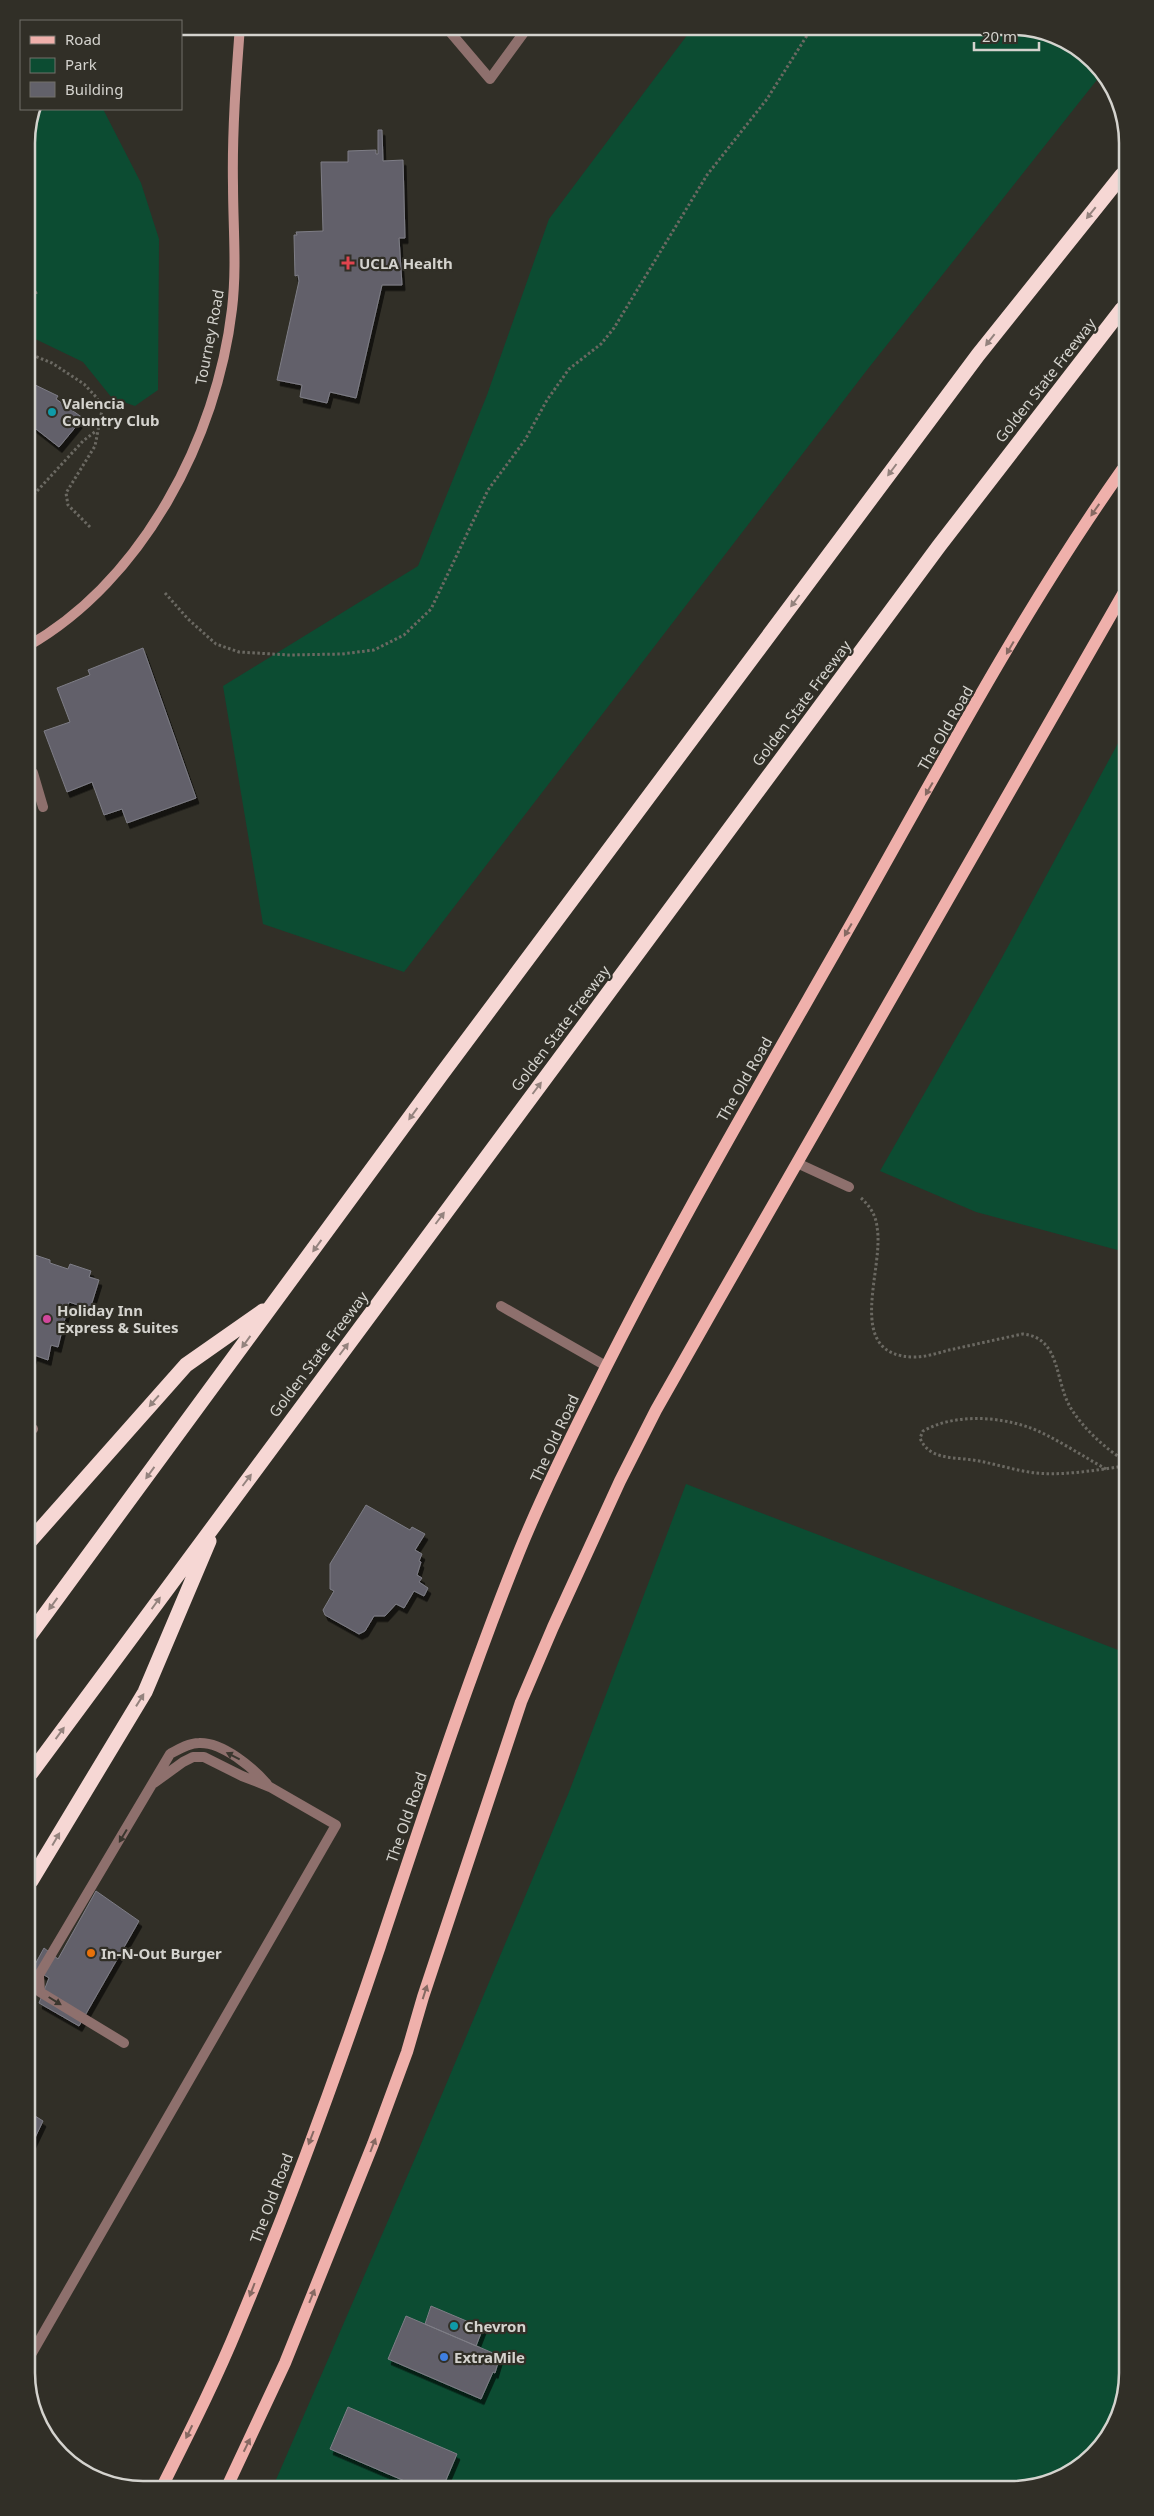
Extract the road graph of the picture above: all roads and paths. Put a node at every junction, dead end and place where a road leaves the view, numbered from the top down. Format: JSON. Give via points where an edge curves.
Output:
{"nodes":[{"id":1,"x":239,"y":35,"type":"edge"},
{"id":2,"x":453,"y":35,"type":"edge"},
{"id":3,"x":522,"y":35,"type":"edge"},
{"id":4,"x":807,"y":35,"type":"edge"},
{"id":5,"x":1119,"y":179,"type":"edge"},
{"id":6,"x":1119,"y":313,"type":"edge"},
{"id":7,"x":35,"y":356,"type":"edge"},
{"id":8,"x":97,"y":431,"type":"junction"},
{"id":9,"x":1119,"y":474,"type":"edge"},
{"id":10,"x":35,"y":494,"type":"edge"},
{"id":11,"x":91,"y":528,"type":"dead end"},
{"id":12,"x":165,"y":593,"type":"dead end"},
{"id":13,"x":1119,"y":601,"type":"edge"},
{"id":14,"x":35,"y":642,"type":"edge"},
{"id":15,"x":35,"y":780,"type":"edge"},
{"id":16,"x":43,"y":808,"type":"dead end"},
{"id":17,"x":797,"y":1163,"type":"junction"},
{"id":18,"x":849,"y":1187,"type":"joint"},
{"id":19,"x":275,"y":1303,"type":"junction"},
{"id":20,"x":501,"y":1306,"type":"dead end"},
{"id":21,"x":606,"y":1366,"type":"junction"},
{"id":22,"x":1119,"y":1457,"type":"edge"},
{"id":23,"x":1119,"y":1467,"type":"edge"},
{"id":24,"x":1106,"y":1469,"type":"junction"},
{"id":25,"x":218,"y":1519,"type":"junction"},
{"id":26,"x":35,"y":1535,"type":"edge"},
{"id":27,"x":35,"y":1628,"type":"edge"},
{"id":28,"x":35,"y":1768,"type":"edge"},
{"id":29,"x":154,"y":1783,"type":"junction"},
{"id":30,"x":270,"y":1787,"type":"junction"},
{"id":31,"x":35,"y":1875,"type":"edge"},
{"id":32,"x":124,"y":2043,"type":"dead end"},
{"id":33,"x":35,"y":2348,"type":"edge"},
{"id":34,"x":165,"y":2481,"type":"edge"},
{"id":35,"x":230,"y":2481,"type":"edge"}],
"edges":[{"from":1,"to":14,"type":"street","name":"Tourney Road","via":[[234,99],[232,184],[236,252],[232,309],[221,369],[202,433],[179,481],[150,528],[114,574],[81,607]]},
{"from":2,"to":3,"type":"lane","via":[[490,79]]},
{"from":4,"to":12,"type":"path","via":[[767,100],[707,175],[614,328],[601,344],[569,369],[547,400],[526,440],[488,490],[431,609],[404,635],[374,650],[342,654],[239,652],[216,644]]},
{"from":5,"to":19,"type":"highway","one_way":true,"via":[[978,355]]},
{"from":25,"to":6,"type":"highway","name":"Golden State Freeway","one_way":true,"via":[[927,562]]},
{"from":7,"to":8,"type":"path","via":[[84,384],[97,398],[102,410]]},
{"from":8,"to":10,"type":"path","via":[[83,440]]},
{"from":8,"to":11,"type":"path","via":[[95,446],[66,492],[68,505]]},
{"from":9,"to":21,"type":"main road","name":"The Old Road","one_way":true,"via":[[1078,534],[969,718],[643,1292]]},
{"from":13,"to":17,"type":"main road"},
{"from":15,"to":16,"type":"lane"},
{"from":17,"to":18,"type":"lane"},
{"from":35,"to":17,"type":"main road","one_way":true,"via":[[285,2363],[373,2144],[407,2052],[521,1702],[552,1627],[656,1410]]},
{"from":18,"to":22,"type":"path","via":[[867,1203],[877,1226],[871,1311],[876,1339],[885,1350],[898,1356],[917,1358],[1023,1334],[1035,1335],[1050,1349],[1071,1409]]},
{"from":19,"to":26,"type":"highway","one_way":true,"via":[[186,1365]]},
{"from":19,"to":27,"type":"highway","one_way":true},
{"from":20,"to":21,"type":"lane"},
{"from":21,"to":34,"type":"main road","name":"The Old Road","one_way":true,"via":[[519,1551],[416,1834],[338,2066],[288,2198],[238,2328]]},
{"from":23,"to":24,"type":"path"},
{"from":24,"to":24,"type":"path","via":[[1031,1473],[936,1455],[927,1450],[920,1438],[923,1431],[943,1422],[994,1420],[1029,1427]]},
{"from":28,"to":25,"type":"highway","name":"Golden State Freeway","one_way":true},
{"from":31,"to":25,"type":"highway","one_way":true,"via":[[145,1692]]},
{"from":29,"to":30,"type":"lane","via":[[192,1757],[204,1757]]},
{"from":30,"to":29,"type":"lane","one_way":true,"via":[[250,1765],[213,1746],[199,1743],[170,1754]]},
{"from":29,"to":32,"type":"lane","one_way":true,"via":[[39,1975],[40,1992]]},
{"from":30,"to":33,"type":"lane","via":[[336,1825]]}]}
